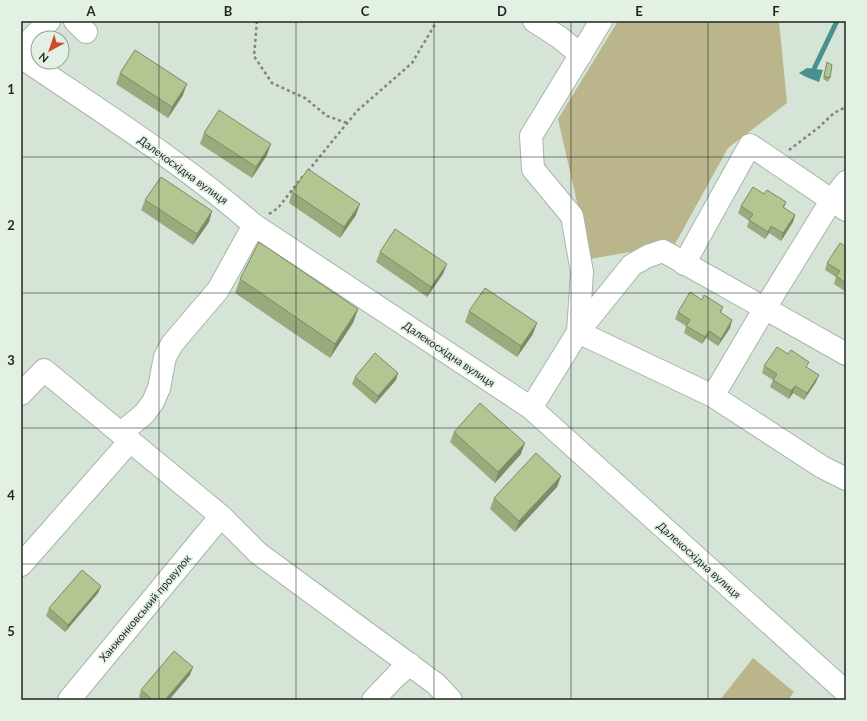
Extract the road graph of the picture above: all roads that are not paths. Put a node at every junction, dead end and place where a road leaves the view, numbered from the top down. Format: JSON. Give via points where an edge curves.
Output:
{"nodes":[{"id":1,"x":49,"y":21,"type":"edge"},
{"id":2,"x":534,"y":21,"type":"edge"},
{"id":3,"x":601,"y":21,"type":"edge"},
{"id":4,"x":21,"y":52,"type":"edge"},
{"id":5,"x":580,"y":55,"type":"junction"},
{"id":6,"x":21,"y":57,"type":"edge"},
{"id":7,"x":846,"y":182,"type":"edge"},
{"id":8,"x":838,"y":206,"type":"edge"},
{"id":9,"x":254,"y":225,"type":"junction"},
{"id":10,"x":684,"y":264,"type":"junction"},
{"id":11,"x":765,"y":308,"type":"junction"},
{"id":12,"x":578,"y":332,"type":"junction"},
{"id":13,"x":846,"y":354,"type":"edge"},
{"id":14,"x":21,"y":394,"type":"edge"},
{"id":15,"x":713,"y":396,"type":"junction"},
{"id":16,"x":531,"y":408,"type":"junction"},
{"id":17,"x":125,"y":437,"type":"junction"},
{"id":18,"x":846,"y":479,"type":"edge"},
{"id":19,"x":222,"y":516,"type":"junction"},
{"id":20,"x":21,"y":565,"type":"edge"},
{"id":21,"x":410,"y":664,"type":"junction"},
{"id":22,"x":846,"y":692,"type":"edge"},
{"id":23,"x":69,"y":700,"type":"edge"},
{"id":24,"x":373,"y":700,"type":"edge"},
{"id":25,"x":451,"y":700,"type":"edge"}],
"edges":[{"from":1,"to":4,"type":"street"},
{"from":2,"to":5,"type":"street","via":[[560,37]]},
{"from":3,"to":5,"type":"street"},
{"from":5,"to":12,"type":"street","via":[[531,136],[533,169],[572,216],[582,272]]},
{"from":6,"to":9,"type":"street","name":"Далекосхідна вулиця","via":[[153,146],[228,202]]},
{"from":7,"to":8,"type":"street"},
{"from":8,"to":10,"type":"street","via":[[750,145]]},
{"from":8,"to":11,"type":"street"},
{"from":9,"to":16,"type":"street","name":"Далекосхідна вулиця"},
{"from":9,"to":17,"type":"street","via":[[218,290],[172,344],[165,357],[159,388],[153,402]]},
{"from":10,"to":11,"type":"street"},
{"from":10,"to":12,"type":"street","via":[[663,251],[632,265]]},
{"from":11,"to":13,"type":"street"},
{"from":11,"to":15,"type":"street"},
{"from":12,"to":15,"type":"street"},
{"from":12,"to":16,"type":"street"},
{"from":14,"to":17,"type":"street","via":[[44,370]]},
{"from":15,"to":18,"type":"street","via":[[822,467]]},
{"from":16,"to":22,"type":"street","name":"Далекосхідна вулиця"},
{"from":17,"to":19,"type":"street"},
{"from":17,"to":20,"type":"street"},
{"from":19,"to":21,"type":"street","via":[[258,553]]},
{"from":19,"to":23,"type":"street","name":"Ханжонковський провулок"},
{"from":21,"to":24,"type":"street"},
{"from":21,"to":25,"type":"street","via":[[436,684]]}]}
